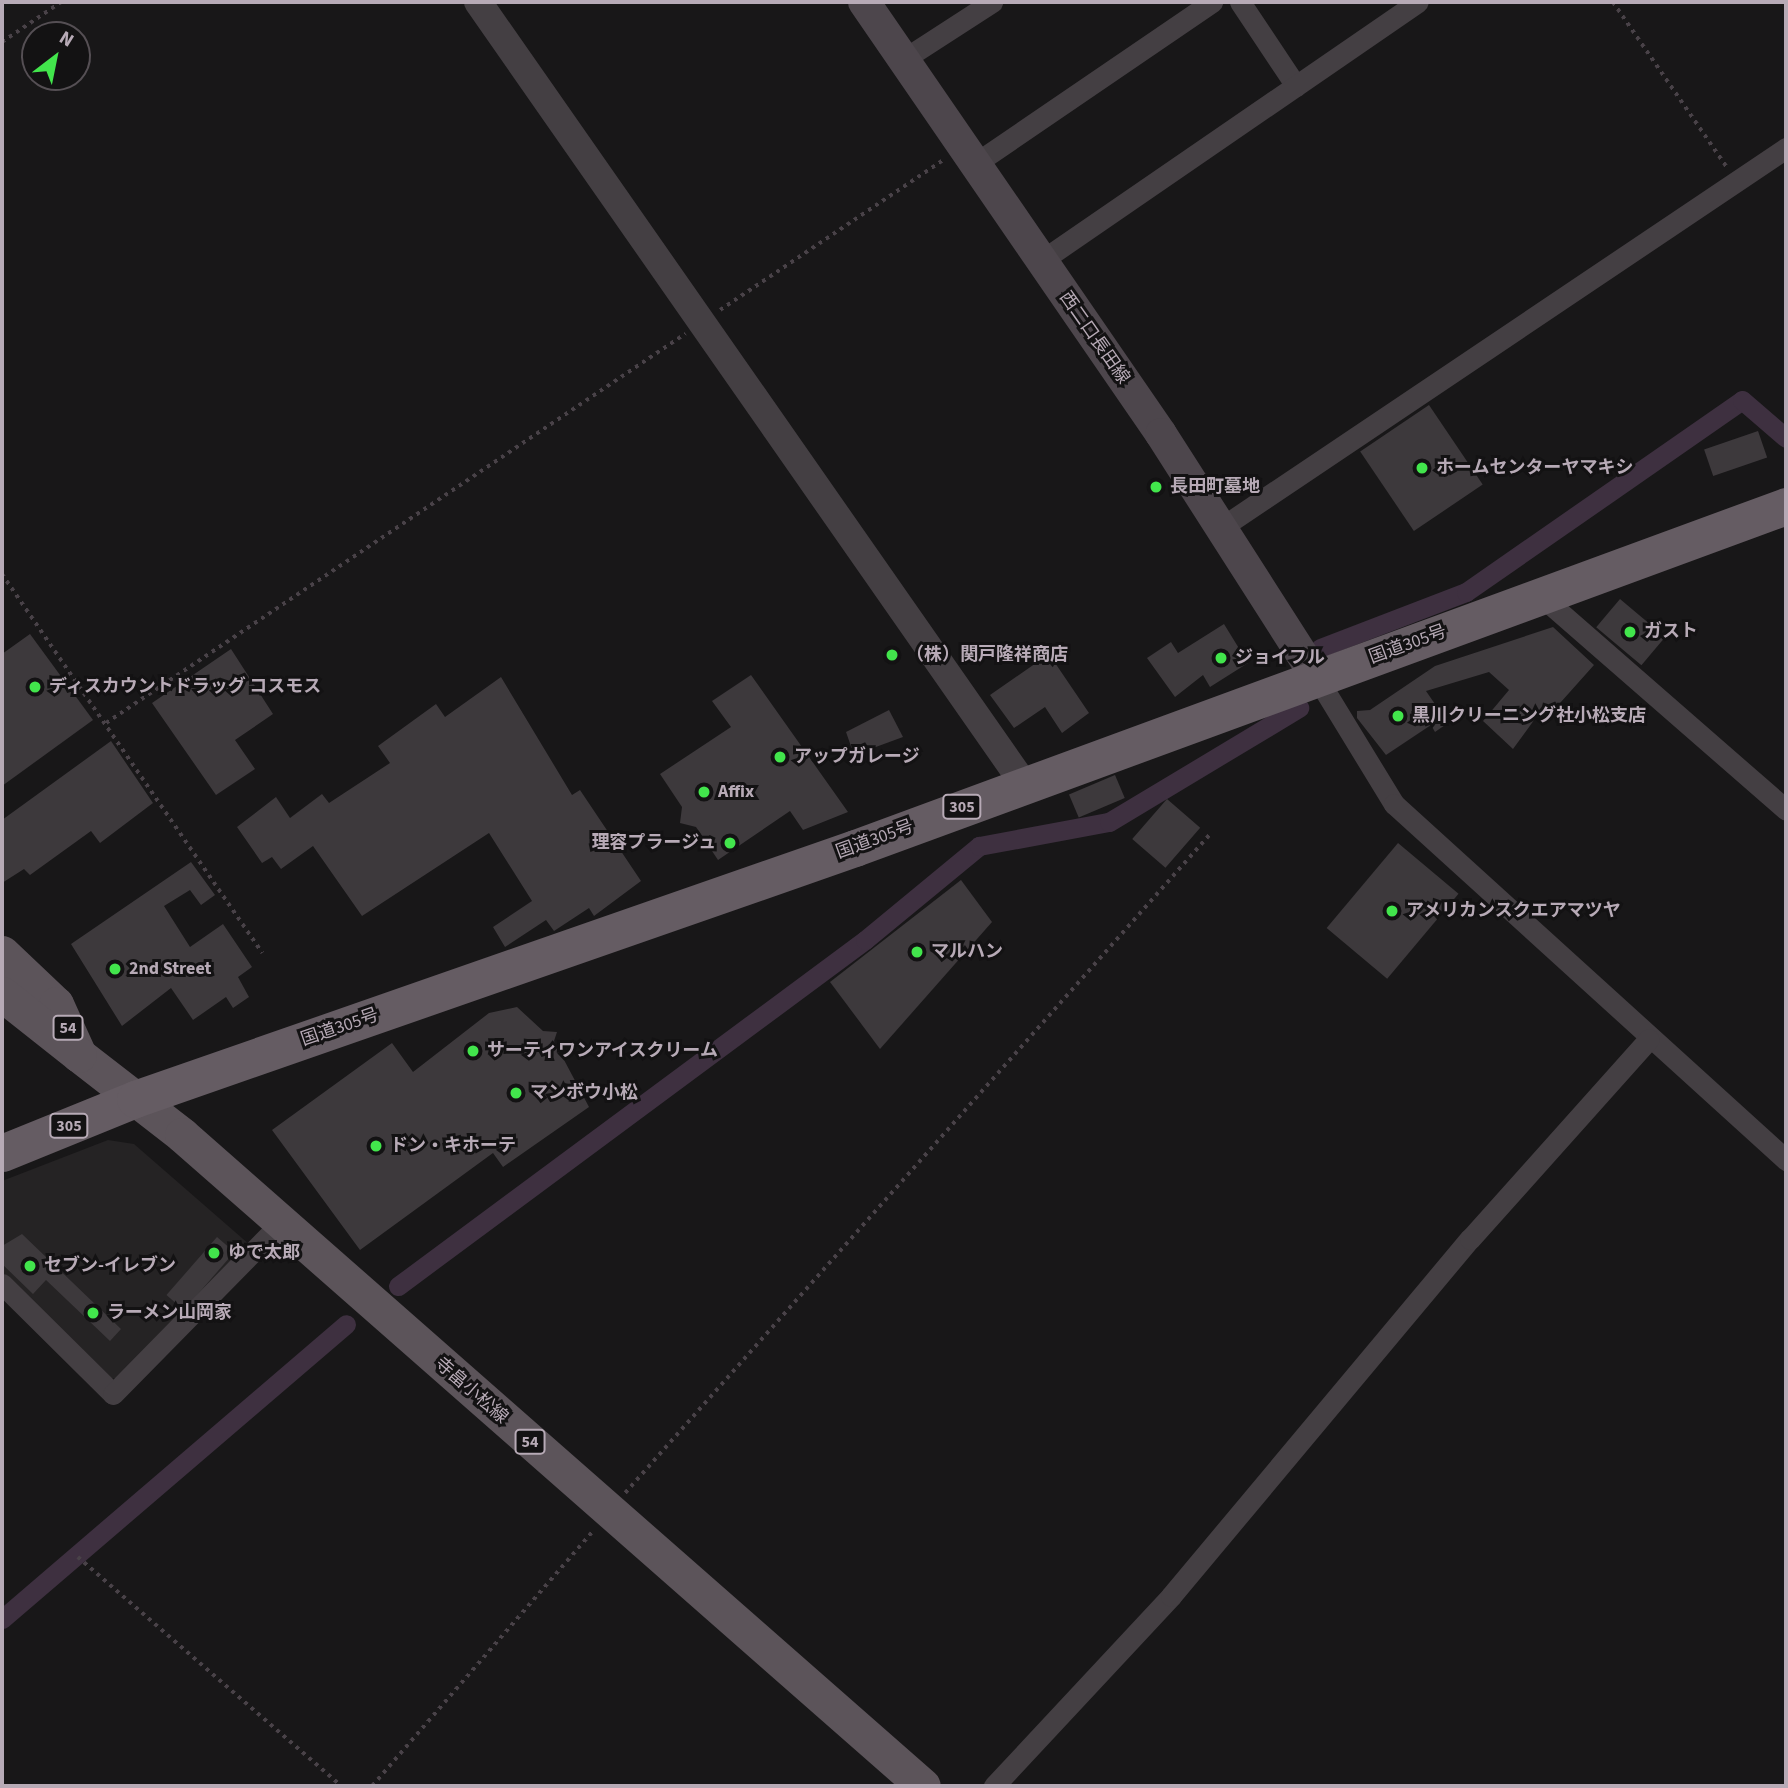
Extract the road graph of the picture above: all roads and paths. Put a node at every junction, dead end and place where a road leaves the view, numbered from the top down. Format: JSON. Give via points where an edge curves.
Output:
{"nodes":[{"id":1,"x":61,"y":2,"type":"edge"},
{"id":2,"x":478,"y":2,"type":"edge"},
{"id":3,"x":864,"y":2,"type":"edge"},
{"id":4,"x":992,"y":2,"type":"edge"},
{"id":5,"x":1212,"y":2,"type":"edge"},
{"id":6,"x":1240,"y":2,"type":"edge"},
{"id":7,"x":1418,"y":2,"type":"edge"},
{"id":8,"x":1613,"y":2,"type":"edge"},
{"id":9,"x":2,"y":42,"type":"edge"},
{"id":10,"x":904,"y":59,"type":"junction"},
{"id":11,"x":1296,"y":86,"type":"junction"},
{"id":12,"x":1786,"y":148,"type":"edge"},
{"id":13,"x":970,"y":155,"type":"junction"},
{"id":14,"x":1738,"y":182,"type":"junction"},
{"id":15,"x":1041,"y":261,"type":"junction"},
{"id":16,"x":700,"y":324,"type":"junction"},
{"id":17,"x":1786,"y":506,"type":"edge"},
{"id":18,"x":1222,"y":527,"type":"junction"},
{"id":19,"x":2,"y":574,"type":"edge"},
{"id":20,"x":1541,"y":597,"type":"junction"},
{"id":21,"x":1317,"y":678,"type":"junction"},
{"id":22,"x":106,"y":723,"type":"junction"},
{"id":23,"x":1024,"y":784,"type":"junction"},
{"id":24,"x":1786,"y":810,"type":"edge"},
{"id":25,"x":1211,"y":833,"type":"dead end"},
{"id":26,"x":2,"y":953,"type":"edge"},
{"id":27,"x":262,"y":953,"type":"dead end"},
{"id":28,"x":2,"y":994,"type":"edge"},
{"id":29,"x":1649,"y":1039,"type":"junction"},
{"id":30,"x":79,"y":1055,"type":"junction"},
{"id":31,"x":135,"y":1099,"type":"junction"},
{"id":32,"x":2,"y":1153,"type":"edge"},
{"id":33,"x":1786,"y":1160,"type":"edge"},
{"id":34,"x":281,"y":1223,"type":"junction"},
{"id":35,"x":2,"y":1284,"type":"edge"},
{"id":36,"x":618,"y":1501,"type":"junction"},
{"id":37,"x":78,"y":1557,"type":"dead end"},
{"id":38,"x":341,"y":1786,"type":"edge"},
{"id":39,"x":372,"y":1786,"type":"edge"},
{"id":40,"x":923,"y":1786,"type":"edge"},
{"id":41,"x":994,"y":1786,"type":"edge"}],
"edges":[{"from":1,"to":9,"type":"path"},
{"from":2,"to":16,"type":"street"},
{"from":3,"to":10,"type":"main road","name":"西二口長田線"},
{"from":4,"to":10,"type":"street"},
{"from":5,"to":13,"type":"street"},
{"from":6,"to":11,"type":"street"},
{"from":7,"to":11,"type":"street"},
{"from":8,"to":14,"type":"path"},
{"from":10,"to":13,"type":"main road","name":"西二口長田線"},
{"from":11,"to":15,"type":"street"},
{"from":12,"to":14,"type":"street"},
{"from":13,"to":15,"type":"main road","name":"西二口長田線"},
{"from":13,"to":16,"type":"path"},
{"from":14,"to":18,"type":"street"},
{"from":15,"to":18,"type":"main road","name":"西二口長田線"},
{"from":16,"to":22,"type":"path"},
{"from":16,"to":23,"type":"street"},
{"from":17,"to":20,"type":"highway","name":"国道305号","number":"305"},
{"from":18,"to":21,"type":"main road","name":"西二口長田線"},
{"from":19,"to":22,"type":"path"},
{"from":20,"to":21,"type":"highway","name":"国道305号","number":"305"},
{"from":20,"to":24,"type":"street"},
{"from":21,"to":23,"type":"highway","name":"国道305号","number":"305"},
{"from":21,"to":29,"type":"street","via":[[1394,804]]},
{"from":22,"to":27,"type":"path"},
{"from":23,"to":31,"type":"highway","name":"国道305号","number":"305"},
{"from":25,"to":36,"type":"path"},
{"from":26,"to":30,"type":"main road","name":"寺畠小松線","number":"54","via":[[56,1004]]},
{"from":28,"to":30,"type":"main road","name":"寺畠小松線","number":"54"},
{"from":29,"to":33,"type":"street"},
{"from":29,"to":41,"type":"street","via":[[1470,1239],[1171,1596]]},
{"from":30,"to":31,"type":"main road","name":"寺畠小松線","number":"54"},
{"from":31,"to":32,"type":"highway","name":"国道305号","number":"305"},
{"from":31,"to":34,"type":"main road","name":"寺畠小松線","number":"54"},
{"from":34,"to":35,"type":"street","via":[[113,1394]]},
{"from":34,"to":36,"type":"main road","name":"寺畠小松線","number":"54"},
{"from":36,"to":39,"type":"path"},
{"from":36,"to":40,"type":"main road","name":"寺畠小松線","number":"54"},
{"from":37,"to":38,"type":"path"}]}
